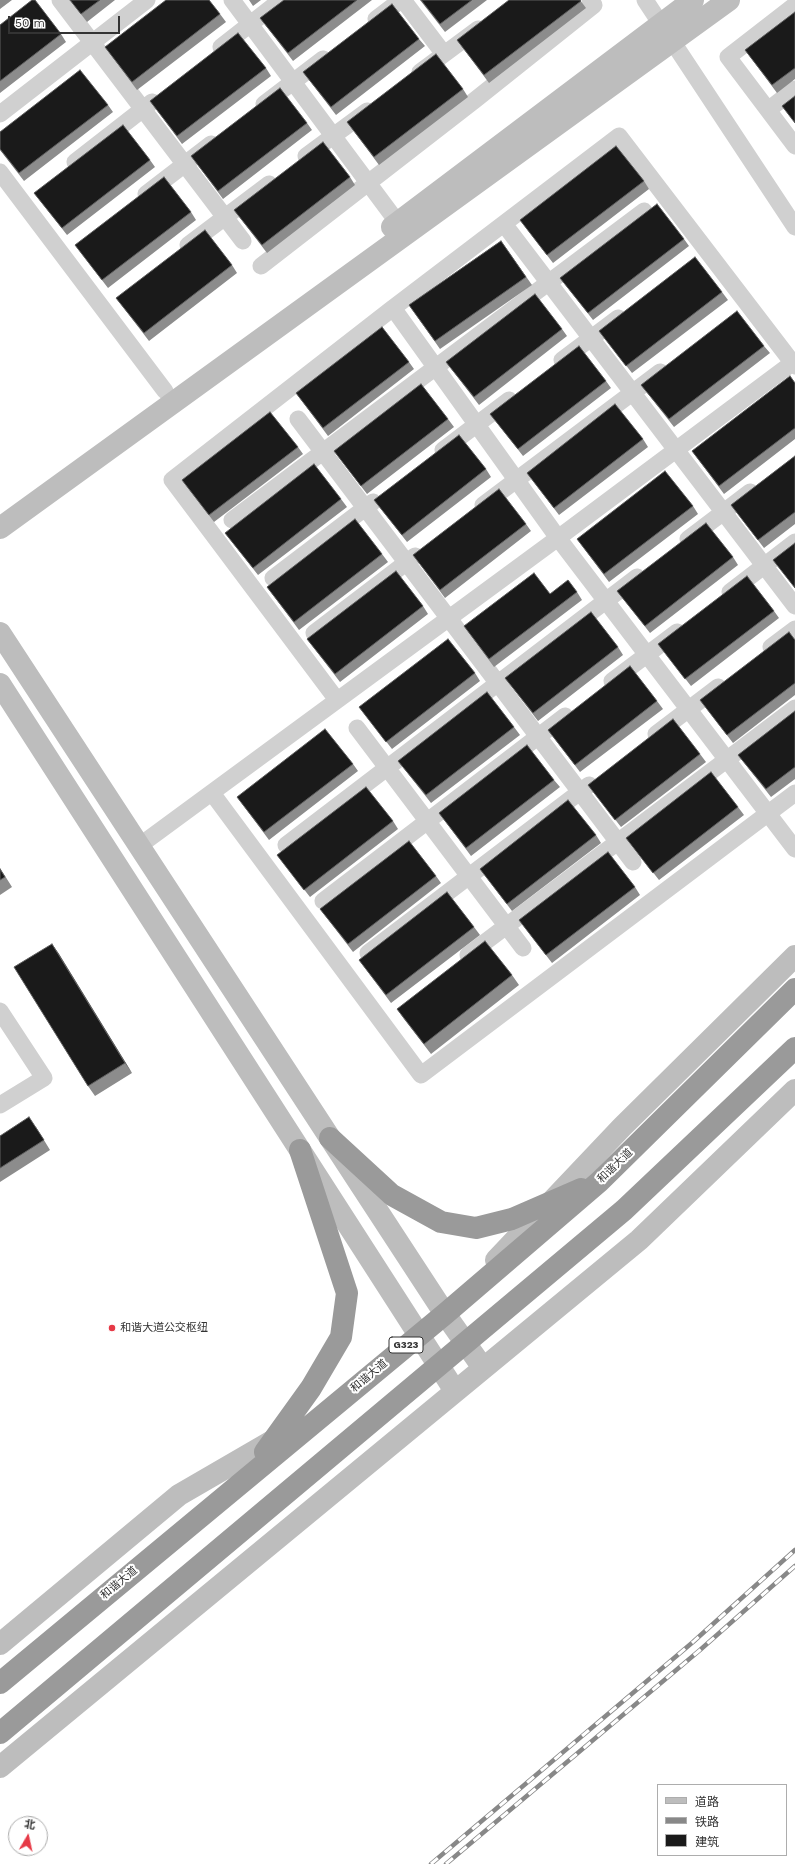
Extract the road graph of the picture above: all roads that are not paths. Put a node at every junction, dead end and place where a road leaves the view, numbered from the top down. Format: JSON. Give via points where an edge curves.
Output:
{"nodes":[{"id":1,"x":60,"y":0,"type":"edge"},
{"id":2,"x":147,"y":0,"type":"edge"},
{"id":3,"x":232,"y":0,"type":"edge"},
{"id":4,"x":281,"y":0,"type":"edge"},
{"id":5,"x":402,"y":0,"type":"edge"},
{"id":6,"x":590,"y":0,"type":"edge"},
{"id":7,"x":646,"y":0,"type":"edge"},
{"id":8,"x":693,"y":0,"type":"edge"},
{"id":9,"x":729,"y":0,"type":"edge"},
{"id":10,"x":795,"y":5,"type":"edge"},
{"id":11,"x":492,"y":18,"type":"edge"},
{"id":12,"x":250,"y":24,"type":"junction"},
{"id":13,"x":661,"y":24,"type":"junction"},
{"id":14,"x":363,"y":29,"type":"edge"},
{"id":15,"x":92,"y":42,"type":"junction"},
{"id":16,"x":673,"y":42,"type":"junction"},
{"id":17,"x":338,"y":48,"type":"edge"},
{"id":18,"x":444,"y":54,"type":"junction"},
{"id":19,"x":208,"y":57,"type":"edge"},
{"id":20,"x":407,"y":81,"type":"edge"},
{"id":21,"x":293,"y":82,"type":"junction"},
{"id":22,"x":795,"y":89,"type":"edge"},
{"id":23,"x":167,"y":90,"type":"edge"},
{"id":24,"x":382,"y":100,"type":"edge"},
{"id":25,"x":143,"y":109,"type":"junction"},
{"id":26,"x":768,"y":110,"type":"junction"},
{"id":27,"x":0,"y":114,"type":"edge"},
{"id":28,"x":248,"y":116,"type":"edge"},
{"id":29,"x":223,"y":135,"type":"edge"},
{"id":30,"x":333,"y":136,"type":"junction"},
{"id":31,"x":795,"y":146,"type":"edge"},
{"id":32,"x":185,"y":164,"type":"junction"},
{"id":33,"x":0,"y":172,"type":"edge"},
{"id":34,"x":62,"y":172,"type":"edge"},
{"id":35,"x":368,"y":183,"type":"junction"},
{"id":36,"x":136,"y":201,"type":"edge"},
{"id":37,"x":644,"y":211,"type":"dead end"},
{"id":38,"x":225,"y":217,"type":"junction"},
{"id":39,"x":398,"y":223,"type":"junction"},
{"id":40,"x":504,"y":224,"type":"junction"},
{"id":41,"x":795,"y":227,"type":"edge"},
{"id":42,"x":243,"y":241,"type":"dead end"},
{"id":43,"x":174,"y":255,"type":"edge"},
{"id":44,"x":261,"y":266,"type":"dead end"},
{"id":45,"x":549,"y":283,"type":"junction"},
{"id":46,"x":393,"y":308,"type":"junction"},
{"id":47,"x":630,"y":309,"type":"edge"},
{"id":48,"x":591,"y":338,"type":"junction"},
{"id":49,"x":794,"y":363,"type":"edge"},
{"id":50,"x":670,"y":364,"type":"edge"},
{"id":51,"x":436,"y":368,"type":"junction"},
{"id":52,"x":547,"y":372,"type":"edge"},
{"id":53,"x":165,"y":391,"type":"junction"},
{"id":54,"x":522,"y":391,"type":"edge"},
{"id":55,"x":633,"y":392,"type":"junction"},
{"id":56,"x":298,"y":419,"type":"dead end"},
{"id":57,"x":477,"y":424,"type":"junction"},
{"id":58,"x":676,"y":449,"type":"junction"},
{"id":59,"x":322,"y":453,"type":"junction"},
{"id":60,"x":433,"y":457,"type":"edge"},
{"id":61,"x":517,"y":480,"type":"junction"},
{"id":62,"x":765,"y":480,"type":"edge"},
{"id":63,"x":384,"y":494,"type":"edge"},
{"id":64,"x":365,"y":509,"type":"junction"},
{"id":65,"x":0,"y":511,"type":"edge"},
{"id":66,"x":724,"y":512,"type":"junction"},
{"id":67,"x":468,"y":517,"type":"edge"},
{"id":68,"x":232,"y":520,"type":"dead end"},
{"id":69,"x":0,"y":528,"type":"edge"},
{"id":70,"x":558,"y":538,"type":"junction"},
{"id":71,"x":795,"y":542,"type":"edge"},
{"id":72,"x":431,"y":545,"type":"edge"},
{"id":73,"x":675,"y":549,"type":"edge"},
{"id":74,"x":406,"y":563,"type":"junction"},
{"id":75,"x":764,"y":566,"type":"junction"},
{"id":76,"x":650,"y":568,"type":"edge"},
{"id":77,"x":274,"y":578,"type":"dead end"},
{"id":78,"x":606,"y":601,"type":"junction"},
{"id":79,"x":715,"y":603,"type":"edge"},
{"id":80,"x":795,"y":606,"type":"edge"},
{"id":81,"x":448,"y":619,"type":"junction"},
{"id":82,"x":690,"y":622,"type":"edge"},
{"id":83,"x":795,"y":629,"type":"edge"},
{"id":84,"x":0,"y":633,"type":"edge"},
{"id":85,"x":314,"y":633,"type":"edge"},
{"id":86,"x":647,"y":655,"type":"junction"},
{"id":87,"x":758,"y":658,"type":"edge"},
{"id":88,"x":733,"y":677,"type":"edge"},
{"id":89,"x":0,"y":684,"type":"edge"},
{"id":90,"x":498,"y":684,"type":"junction"},
{"id":91,"x":599,"y":691,"type":"edge"},
{"id":92,"x":337,"y":700,"type":"junction"},
{"id":93,"x":580,"y":705,"type":"edge"},
{"id":94,"x":795,"y":708,"type":"edge"},
{"id":95,"x":689,"y":710,"type":"junction"},
{"id":96,"x":357,"y":728,"type":"dead end"},
{"id":97,"x":538,"y":737,"type":"junction"},
{"id":98,"x":646,"y":742,"type":"edge"},
{"id":99,"x":727,"y":760,"type":"junction"},
{"id":100,"x":386,"y":768,"type":"junction"},
{"id":101,"x":604,"y":774,"type":"edge"},
{"id":102,"x":212,"y":792,"type":"junction"},
{"id":103,"x":580,"y":792,"type":"junction"},
{"id":104,"x":795,"y":794,"type":"edge"},
{"id":105,"x":768,"y":814,"type":"junction"},
{"id":106,"x":427,"y":822,"type":"junction"},
{"id":107,"x":618,"y":842,"type":"junction"},
{"id":108,"x":286,"y":845,"type":"dead end"},
{"id":109,"x":139,"y":846,"type":"junction"},
{"id":110,"x":795,"y":849,"type":"edge"},
{"id":111,"x":633,"y":862,"type":"dead end"},
{"id":112,"x":468,"y":876,"type":"junction"},
{"id":113,"x":323,"y":901,"type":"dead end"},
{"id":114,"x":507,"y":926,"type":"junction"},
{"id":115,"x":523,"y":948,"type":"dead end"},
{"id":116,"x":368,"y":952,"type":"edge"},
{"id":117,"x":795,"y":956,"type":"edge"},
{"id":118,"x":456,"y":964,"type":"edge"},
{"id":119,"x":795,"y":989,"type":"edge"},
{"id":120,"x":0,"y":1011,"type":"edge"},
{"id":121,"x":795,"y":1048,"type":"edge"},
{"id":122,"x":795,"y":1090,"type":"edge"},
{"id":123,"x":0,"y":1105,"type":"edge"},
{"id":124,"x":330,"y":1138,"type":"junction"},
{"id":125,"x":300,"y":1150,"type":"junction"},
{"id":126,"x":599,"y":1182,"type":"junction"},
{"id":127,"x":551,"y":1201,"type":"junction"},
{"id":128,"x":445,"y":1314,"type":"junction"},
{"id":129,"x":419,"y":1334,"type":"junction"},
{"id":130,"x":466,"y":1344,"type":"junction"},
{"id":131,"x":439,"y":1366,"type":"junction"},
{"id":132,"x":483,"y":1368,"type":"junction"},
{"id":133,"x":455,"y":1391,"type":"junction"},
{"id":134,"x":271,"y":1443,"type":"junction"},
{"id":135,"x":246,"y":1478,"type":"junction"},
{"id":136,"x":0,"y":1644,"type":"edge"},
{"id":137,"x":0,"y":1683,"type":"edge"},
{"id":138,"x":0,"y":1733,"type":"edge"},
{"id":139,"x":0,"y":1767,"type":"edge"}],
"edges":[{"from":1,"to":15,"type":"street"},
{"from":2,"to":15,"type":"street"},
{"from":3,"to":12,"type":"street"},
{"from":4,"to":12,"type":"street"},
{"from":5,"to":14,"type":"street"},
{"from":5,"to":18,"type":"street"},
{"from":6,"to":35,"type":"street","via":[[594,5]]},
{"from":7,"to":13,"type":"street"},
{"from":8,"to":13,"type":"street"},
{"from":9,"to":16,"type":"street"},
{"from":10,"to":26,"type":"street","via":[[728,57]]},
{"from":11,"to":18,"type":"street"},
{"from":12,"to":19,"type":"street"},
{"from":12,"to":21,"type":"street"},
{"from":13,"to":16,"type":"street"},
{"from":13,"to":39,"type":"street"},
{"from":15,"to":25,"type":"street"},
{"from":15,"to":27,"type":"street"},
{"from":16,"to":41,"type":"street"},
{"from":16,"to":69,"type":"street"},
{"from":17,"to":21,"type":"street"},
{"from":18,"to":20,"type":"street"},
{"from":21,"to":28,"type":"street"},
{"from":21,"to":30,"type":"street"},
{"from":22,"to":26,"type":"street"},
{"from":23,"to":25,"type":"street"},
{"from":24,"to":30,"type":"street"},
{"from":25,"to":32,"type":"street"},
{"from":25,"to":34,"type":"street"},
{"from":26,"to":31,"type":"street"},
{"from":29,"to":32,"type":"street"},
{"from":30,"to":35,"type":"street"},
{"from":30,"to":38,"type":"street"},
{"from":32,"to":36,"type":"street"},
{"from":32,"to":38,"type":"street"},
{"from":33,"to":53,"type":"street"},
{"from":35,"to":39,"type":"street"},
{"from":35,"to":44,"type":"street"},
{"from":37,"to":45,"type":"street"},
{"from":38,"to":42,"type":"street"},
{"from":38,"to":43,"type":"street"},
{"from":39,"to":53,"type":"street"},
{"from":40,"to":45,"type":"street"},
{"from":40,"to":46,"type":"street"},
{"from":40,"to":49,"type":"street","via":[[619,136]]},
{"from":45,"to":48,"type":"street"},
{"from":45,"to":51,"type":"street"},
{"from":46,"to":51,"type":"street"},
{"from":46,"to":92,"type":"street","via":[[172,480]]},
{"from":47,"to":48,"type":"street"},
{"from":48,"to":52,"type":"street"},
{"from":48,"to":55,"type":"street"},
{"from":49,"to":58,"type":"street"},
{"from":50,"to":55,"type":"street"},
{"from":51,"to":57,"type":"street"},
{"from":51,"to":59,"type":"street"},
{"from":53,"to":65,"type":"street"},
{"from":54,"to":57,"type":"street"},
{"from":55,"to":58,"type":"street"},
{"from":55,"to":61,"type":"street"},
{"from":56,"to":59,"type":"street"},
{"from":57,"to":60,"type":"street"},
{"from":57,"to":61,"type":"street"},
{"from":58,"to":66,"type":"street"},
{"from":58,"to":70,"type":"street"},
{"from":59,"to":64,"type":"street"},
{"from":59,"to":68,"type":"street"},
{"from":61,"to":67,"type":"street"},
{"from":61,"to":70,"type":"street"},
{"from":62,"to":66,"type":"street"},
{"from":63,"to":64,"type":"street"},
{"from":64,"to":74,"type":"street"},
{"from":64,"to":77,"type":"street"},
{"from":66,"to":73,"type":"street"},
{"from":66,"to":75,"type":"street"},
{"from":70,"to":78,"type":"street"},
{"from":70,"to":81,"type":"street"},
{"from":71,"to":75,"type":"street"},
{"from":72,"to":74,"type":"street"},
{"from":74,"to":81,"type":"street"},
{"from":74,"to":85,"type":"street"},
{"from":75,"to":79,"type":"street"},
{"from":75,"to":80,"type":"street"},
{"from":76,"to":78,"type":"street"},
{"from":78,"to":86,"type":"street"},
{"from":78,"to":90,"type":"street"},
{"from":81,"to":90,"type":"street"},
{"from":81,"to":92,"type":"street"},
{"from":82,"to":86,"type":"street"},
{"from":83,"to":87,"type":"street"},
{"from":84,"to":109,"type":"street"},
{"from":86,"to":91,"type":"street"},
{"from":86,"to":95,"type":"street"},
{"from":88,"to":95,"type":"street"},
{"from":89,"to":125,"type":"street"},
{"from":90,"to":97,"type":"street"},
{"from":90,"to":100,"type":"street"},
{"from":92,"to":102,"type":"street"},
{"from":93,"to":97,"type":"street"},
{"from":94,"to":99,"type":"street"},
{"from":95,"to":98,"type":"street"},
{"from":95,"to":99,"type":"street"},
{"from":96,"to":100,"type":"street"},
{"from":97,"to":103,"type":"street"},
{"from":97,"to":106,"type":"street"},
{"from":99,"to":105,"type":"street"},
{"from":99,"to":107,"type":"street"},
{"from":100,"to":106,"type":"street"},
{"from":100,"to":108,"type":"street"},
{"from":101,"to":103,"type":"street"},
{"from":102,"to":105,"type":"street","via":[[421,1075]]},
{"from":102,"to":109,"type":"street"},
{"from":103,"to":107,"type":"street"},
{"from":103,"to":112,"type":"street"},
{"from":104,"to":105,"type":"street"},
{"from":105,"to":110,"type":"street"},
{"from":106,"to":112,"type":"street"},
{"from":106,"to":113,"type":"street"},
{"from":107,"to":111,"type":"street"},
{"from":107,"to":114,"type":"street"},
{"from":109,"to":124,"type":"street"},
{"from":112,"to":114,"type":"street"},
{"from":112,"to":116,"type":"street"},
{"from":114,"to":115,"type":"street"},
{"from":114,"to":118,"type":"street"},
{"from":117,"to":127,"type":"street"},
{"from":119,"to":126,"type":"highway","name":"和谐大道","number":"G323"},
{"from":120,"to":123,"type":"street","via":[[44,1078]]},
{"from":121,"to":130,"type":"highway","via":[[624,1210]]},
{"from":122,"to":132,"type":"street","via":[[639,1240]]},
{"from":124,"to":127,"type":"highway","via":[[392,1195],[441,1222],[476,1228],[512,1219]]},
{"from":124,"to":128,"type":"street"},
{"from":125,"to":129,"type":"street"},
{"from":125,"to":134,"type":"highway","via":[[347,1293],[341,1337],[311,1388]]},
{"from":126,"to":127,"type":"highway"},
{"from":126,"to":128,"type":"highway","name":"和谐大道","number":"G323"},
{"from":127,"to":128,"type":"street"},
{"from":128,"to":129,"type":"highway","name":"和谐大道","number":"G323"},
{"from":128,"to":130,"type":"street"},
{"from":129,"to":131,"type":"street"},
{"from":129,"to":134,"type":"street"},
{"from":129,"to":135,"type":"highway","name":"和谐大道","number":"G323"},
{"from":130,"to":131,"type":"highway"},
{"from":130,"to":132,"type":"street"},
{"from":131,"to":133,"type":"street"},
{"from":131,"to":138,"type":"highway"},
{"from":132,"to":133,"type":"street"},
{"from":133,"to":139,"type":"street"},
{"from":134,"to":135,"type":"highway"},
{"from":134,"to":136,"type":"street","via":[[179,1495]]},
{"from":135,"to":137,"type":"highway","name":"和谐大道","number":"G323"}]}
